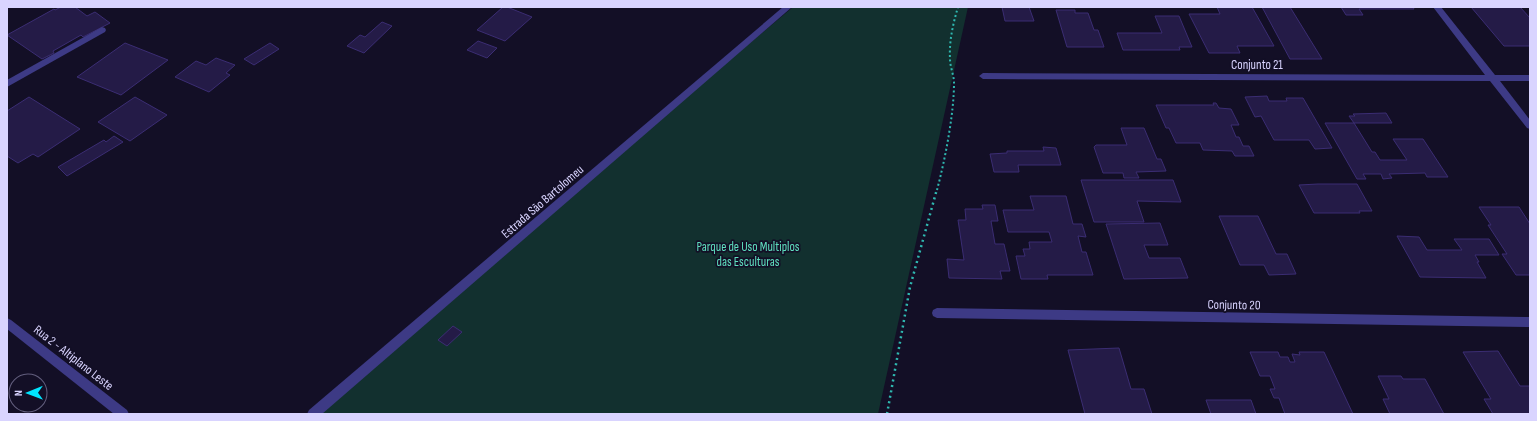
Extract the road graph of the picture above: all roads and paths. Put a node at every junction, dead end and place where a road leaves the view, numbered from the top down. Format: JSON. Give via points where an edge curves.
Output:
{"nodes":[{"id":1,"x":788,"y":7,"type":"edge"},
{"id":2,"x":958,"y":7,"type":"edge"},
{"id":3,"x":1437,"y":7,"type":"edge"},
{"id":4,"x":102,"y":30,"type":"dead end"},
{"id":5,"x":983,"y":76,"type":"dead end"},
{"id":6,"x":1493,"y":78,"type":"junction"},
{"id":7,"x":1530,"y":78,"type":"edge"},
{"id":8,"x":7,"y":84,"type":"edge"},
{"id":9,"x":1530,"y":126,"type":"edge"},
{"id":10,"x":937,"y":313,"type":"dead end"},
{"id":11,"x":1530,"y":322,"type":"edge"},
{"id":12,"x":7,"y":323,"type":"edge"},
{"id":13,"x":123,"y":414,"type":"edge"},
{"id":14,"x":313,"y":414,"type":"edge"},
{"id":15,"x":887,"y":414,"type":"edge"}],
"edges":[{"from":1,"to":14,"type":"street","name":"Estrada São Bartolomeu"},
{"from":2,"to":15,"type":"path","via":[[950,43],[954,82],[941,176],[910,287]]},
{"from":3,"to":6,"type":"street"},
{"from":4,"to":8,"type":"street"},
{"from":5,"to":6,"type":"street","name":"Conjunto 21"},
{"from":6,"to":7,"type":"street","name":"Conjunto 21"},
{"from":6,"to":9,"type":"street"},
{"from":10,"to":11,"type":"street","name":"Conjunto 20"},
{"from":12,"to":13,"type":"street","name":"Rua 2 - Altiplano Leste"}]}
